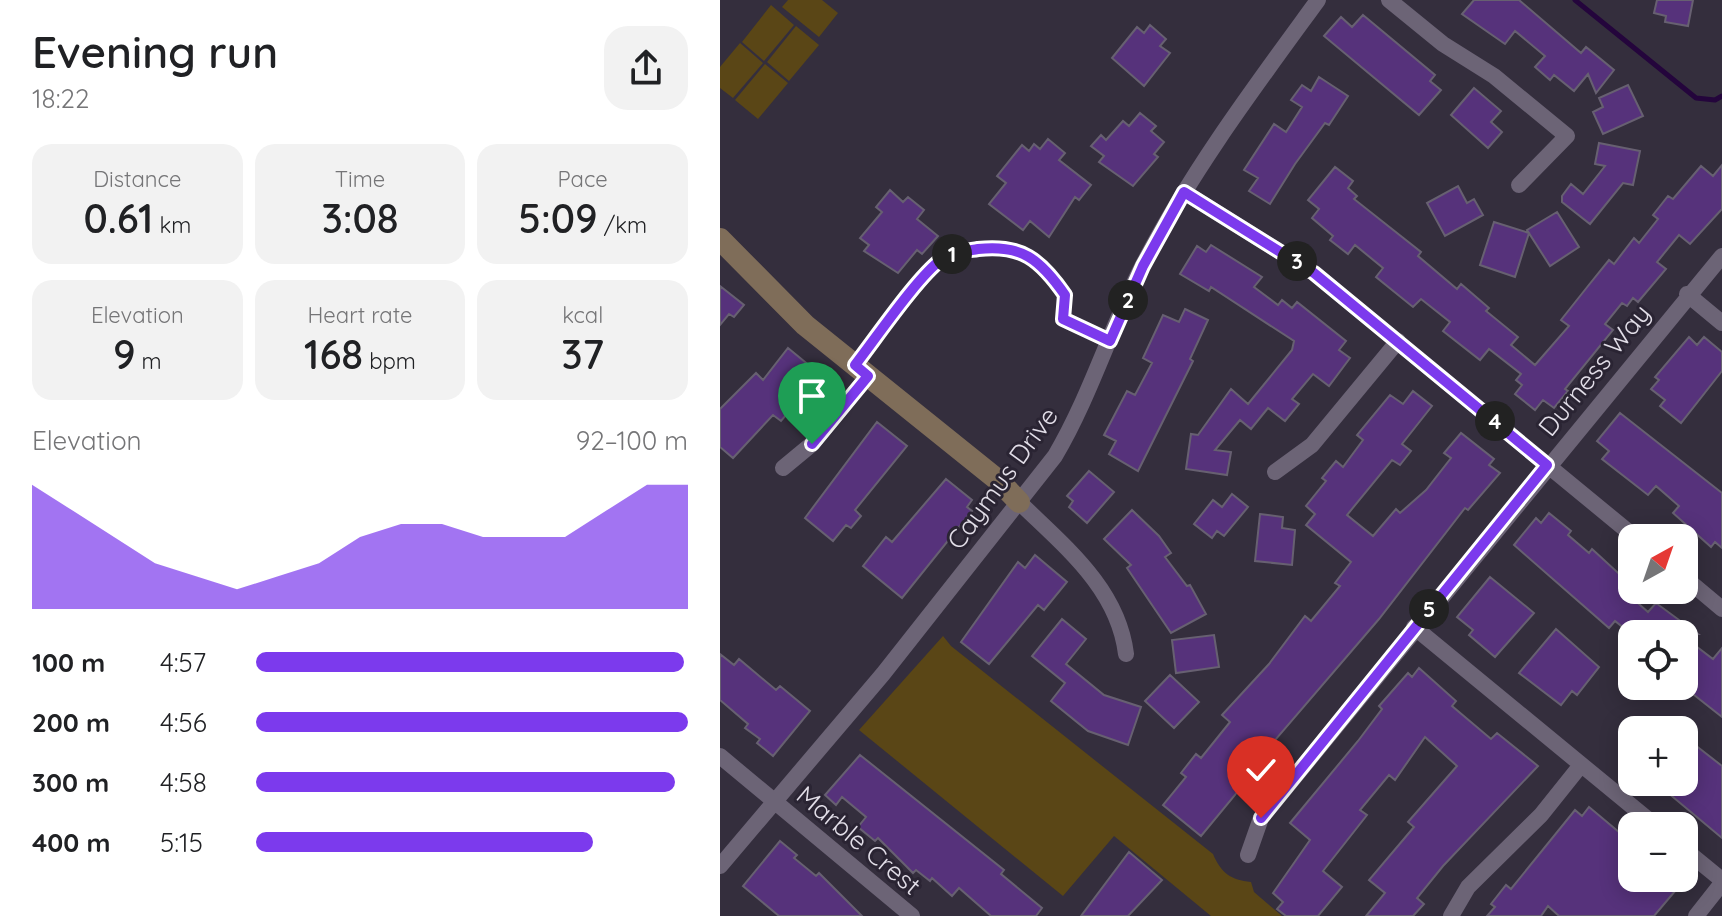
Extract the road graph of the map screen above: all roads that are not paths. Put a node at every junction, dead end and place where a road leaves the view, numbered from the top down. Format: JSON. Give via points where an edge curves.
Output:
{"nodes":[{"id":1,"x":1318,"y":0,"type":"edge"},
{"id":2,"x":1389,"y":0,"type":"edge"},
{"id":3,"x":1519,"y":185,"type":"dead end"},
{"id":4,"x":1184,"y":192,"type":"junction"},
{"id":5,"x":720,"y":239,"type":"edge"},
{"id":6,"x":1722,"y":256,"type":"edge"},
{"id":7,"x":1687,"y":294,"type":"junction"},
{"id":8,"x":1722,"y":323,"type":"edge"},
{"id":9,"x":1110,"y":341,"type":"junction"},
{"id":10,"x":1398,"y":341,"type":"junction"},
{"id":11,"x":861,"y":370,"type":"junction"},
{"id":12,"x":1547,"y":465,"type":"junction"},
{"id":13,"x":783,"y":468,"type":"dead end"},
{"id":14,"x":1275,"y":472,"type":"dead end"},
{"id":15,"x":1019,"y":502,"type":"junction"},
{"id":16,"x":1619,"y":524,"type":"edge"},
{"id":17,"x":1698,"y":589,"type":"edge"},
{"id":18,"x":1722,"y":609,"type":"edge"},
{"id":19,"x":1414,"y":627,"type":"junction"},
{"id":20,"x":1126,"y":654,"type":"dead end"},
{"id":21,"x":720,"y":756,"type":"edge"},
{"id":22,"x":1581,"y":765,"type":"junction"},
{"id":23,"x":774,"y":802,"type":"junction"},
{"id":24,"x":1639,"y":812,"type":"edge"},
{"id":25,"x":1248,"y":855,"type":"dead end"},
{"id":26,"x":1698,"y":861,"type":"edge"},
{"id":27,"x":720,"y":866,"type":"edge"},
{"id":28,"x":1722,"y":881,"type":"edge"},
{"id":29,"x":912,"y":916,"type":"edge"},
{"id":30,"x":1451,"y":916,"type":"edge"},
{"id":31,"x":1696,"y":916,"type":"edge"}],
"edges":[{"from":1,"to":4,"type":"street","name":"Caymus Drive"},
{"from":2,"to":3,"type":"street","via":[[1567,136]]},
{"from":4,"to":9,"type":"street","name":"Caymus Drive"},
{"from":4,"to":10,"type":"street","via":[[1314,273]]},
{"from":5,"to":11,"type":"street","via":[[778,300]]},
{"from":6,"to":7,"type":"street","name":"Durness Way"},
{"from":7,"to":8,"type":"street"},
{"from":7,"to":12,"type":"street","name":"Durness Way"},
{"from":9,"to":11,"type":"lane","via":[[1063,319],[1067,302],[1057,282],[1025,253],[1006,246],[945,256]]},
{"from":9,"to":15,"type":"street","name":"Caymus Drive","via":[[1074,424]]},
{"from":10,"to":12,"type":"street"},
{"from":10,"to":14,"type":"street","via":[[1312,445]]},
{"from":11,"to":13,"type":"street","via":[[812,444]]},
{"from":11,"to":15,"type":"street"},
{"from":12,"to":16,"type":"street"},
{"from":12,"to":19,"type":"street","name":"Durness Way"},
{"from":15,"to":20,"type":"street","via":[[1109,598]]},
{"from":15,"to":23,"type":"street","name":"Caymus Drive"},
{"from":17,"to":18,"type":"street"},
{"from":19,"to":22,"type":"street"},
{"from":19,"to":25,"type":"street","name":"Durness Way","via":[[1261,818]]},
{"from":21,"to":23,"type":"street","name":"Marble Crest"},
{"from":22,"to":24,"type":"street"},
{"from":22,"to":30,"type":"street","via":[[1541,815],[1468,887]]},
{"from":23,"to":27,"type":"street","name":"Caymus Drive"},
{"from":23,"to":29,"type":"street","name":"Marble Crest"},
{"from":26,"to":28,"type":"street"},
{"from":28,"to":31,"type":"street"}]}
